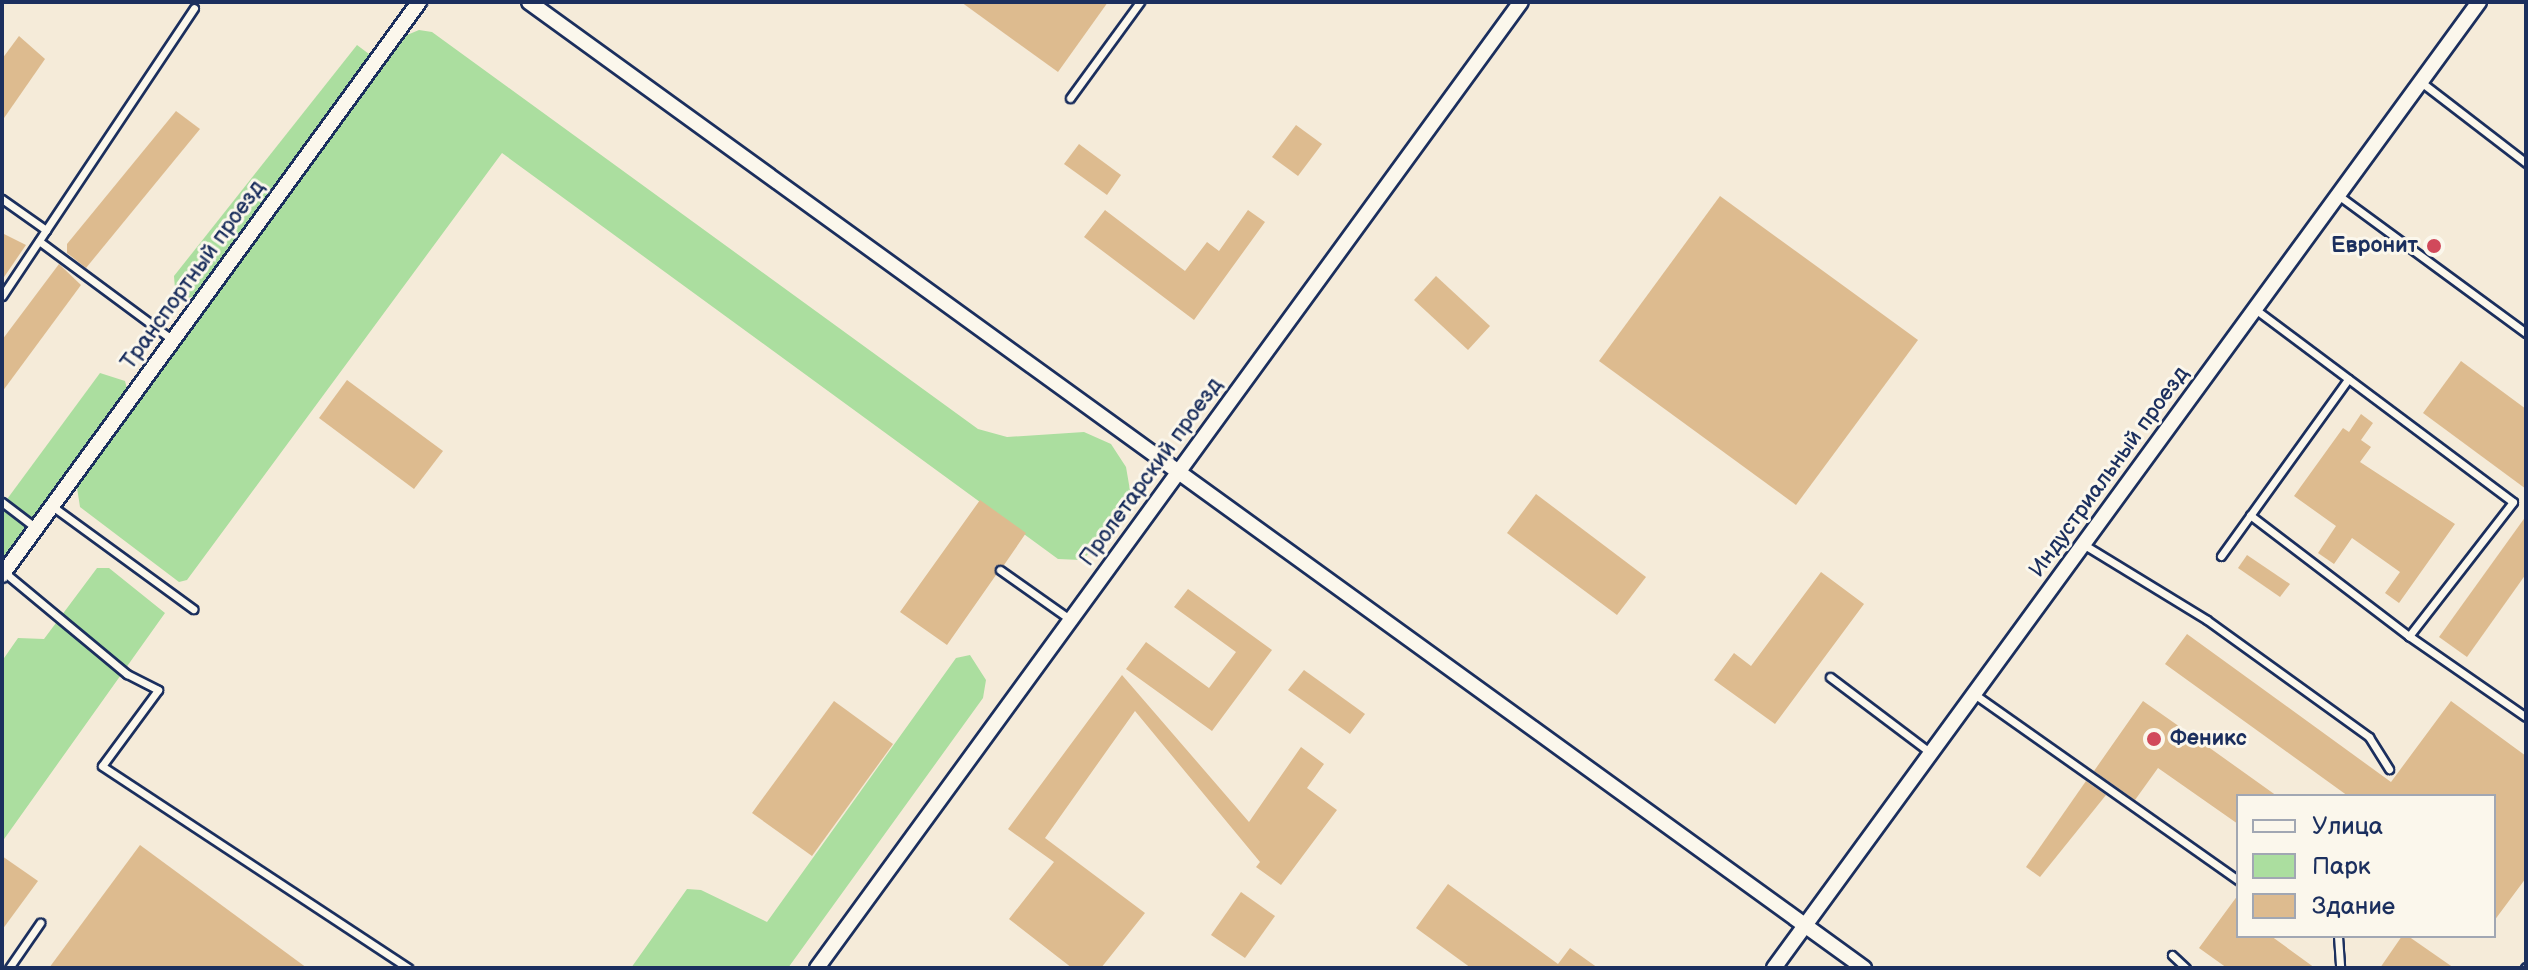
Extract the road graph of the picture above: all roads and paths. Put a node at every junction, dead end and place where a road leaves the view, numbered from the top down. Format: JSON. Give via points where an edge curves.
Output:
{"nodes":[{"id":1,"x":419,"y":2,"type":"edge"},
{"id":2,"x":529,"y":2,"type":"edge"},
{"id":3,"x":1140,"y":2,"type":"edge"},
{"id":4,"x":1521,"y":2,"type":"edge"},
{"id":5,"x":2479,"y":2,"type":"edge"},
{"id":6,"x":194,"y":8,"type":"dead end"},
{"id":7,"x":2421,"y":82,"type":"junction"},
{"id":8,"x":1070,"y":98,"type":"dead end"},
{"id":9,"x":2526,"y":163,"type":"edge"},
{"id":10,"x":2338,"y":195,"type":"junction"},
{"id":11,"x":2,"y":199,"type":"edge"},
{"id":12,"x":46,"y":230,"type":"junction"},
{"id":13,"x":39,"y":241,"type":"junction"},
{"id":14,"x":2,"y":296,"type":"edge"},
{"id":15,"x":2255,"y":309,"type":"junction"},
{"id":16,"x":2526,"y":333,"type":"edge"},
{"id":17,"x":173,"y":340,"type":"junction"},
{"id":18,"x":2348,"y":379,"type":"junction"},
{"id":19,"x":1181,"y":470,"type":"junction"},
{"id":20,"x":2,"y":502,"type":"edge"},
{"id":21,"x":52,"y":506,"type":"junction"},
{"id":22,"x":2250,"y":515,"type":"junction"},
{"id":23,"x":36,"y":528,"type":"junction"},
{"id":24,"x":2083,"y":544,"type":"junction"},
{"id":25,"x":2221,"y":556,"type":"dead end"},
{"id":26,"x":1000,"y":570,"type":"dead end"},
{"id":27,"x":3,"y":573,"type":"edge"},
{"id":28,"x":193,"y":609,"type":"dead end"},
{"id":29,"x":1071,"y":620,"type":"junction"},
{"id":30,"x":2409,"y":636,"type":"junction"},
{"id":31,"x":1830,"y":677,"type":"dead end"},
{"id":32,"x":1974,"y":694,"type":"junction"},
{"id":33,"x":2526,"y":717,"type":"edge"},
{"id":34,"x":1931,"y":753,"type":"junction"},
{"id":35,"x":2389,"y":769,"type":"dead end"},
{"id":36,"x":2236,"y":879,"type":"edge"},
{"id":37,"x":40,"y":923,"type":"dead end"},
{"id":38,"x":1805,"y":925,"type":"junction"},
{"id":39,"x":2338,"y":938,"type":"edge"},
{"id":40,"x":2172,"y":955,"type":"dead end"},
{"id":41,"x":9,"y":968,"type":"edge"},
{"id":42,"x":408,"y":968,"type":"edge"},
{"id":43,"x":817,"y":968,"type":"edge"},
{"id":44,"x":1774,"y":968,"type":"edge"},
{"id":45,"x":1864,"y":968,"type":"edge"},
{"id":46,"x":2186,"y":968,"type":"edge"},
{"id":47,"x":2340,"y":968,"type":"edge"}],
"edges":[{"from":1,"to":17,"type":"street","name":"Транспортный проезд"},
{"from":2,"to":19,"type":"street"},
{"from":3,"to":8,"type":"lane"},
{"from":4,"to":19,"type":"street","name":"Пролетарский проезд"},
{"from":5,"to":7,"type":"street","name":"Индустриальный проезд"},
{"from":6,"to":12,"type":"lane"},
{"from":7,"to":9,"type":"lane"},
{"from":7,"to":10,"type":"street","name":"Индустриальный проезд"},
{"from":10,"to":15,"type":"street","name":"Индустриальный проезд"},
{"from":10,"to":16,"type":"lane"},
{"from":11,"to":12,"type":"lane"},
{"from":12,"to":13,"type":"lane"},
{"from":13,"to":14,"type":"lane"},
{"from":13,"to":17,"type":"lane"},
{"from":15,"to":18,"type":"lane"},
{"from":15,"to":24,"type":"street","name":"Индустриальный проезд"},
{"from":17,"to":21,"type":"street","name":"Транспортный проезд"},
{"from":18,"to":22,"type":"lane"},
{"from":18,"to":30,"type":"lane","via":[[2513,502]]},
{"from":19,"to":29,"type":"street","name":"Пролетарский проезд"},
{"from":19,"to":38,"type":"street"},
{"from":20,"to":23,"type":"lane"},
{"from":21,"to":23,"type":"street","name":"Транспортный проезд"},
{"from":21,"to":28,"type":"lane"},
{"from":22,"to":25,"type":"lane"},
{"from":22,"to":30,"type":"lane"},
{"from":23,"to":27,"type":"street","name":"Транспортный проезд"},
{"from":24,"to":32,"type":"street","name":"Индустриальный проезд"},
{"from":24,"to":35,"type":"lane","via":[[2207,620],[2369,737]]},
{"from":26,"to":29,"type":"lane"},
{"from":27,"to":42,"type":"lane","via":[[127,674],[158,690],[102,766]]},
{"from":29,"to":43,"type":"street","name":"Пролетарский проезд"},
{"from":30,"to":33,"type":"lane"},
{"from":31,"to":34,"type":"lane"},
{"from":32,"to":34,"type":"street","name":"Индустриальный проезд"},
{"from":32,"to":36,"type":"lane"},
{"from":34,"to":38,"type":"street","name":"Индустриальный проезд"},
{"from":37,"to":41,"type":"lane"},
{"from":38,"to":44,"type":"street","name":"Индустриальный проезд"},
{"from":38,"to":45,"type":"street"},
{"from":39,"to":47,"type":"lane"},
{"from":40,"to":46,"type":"lane"}]}
